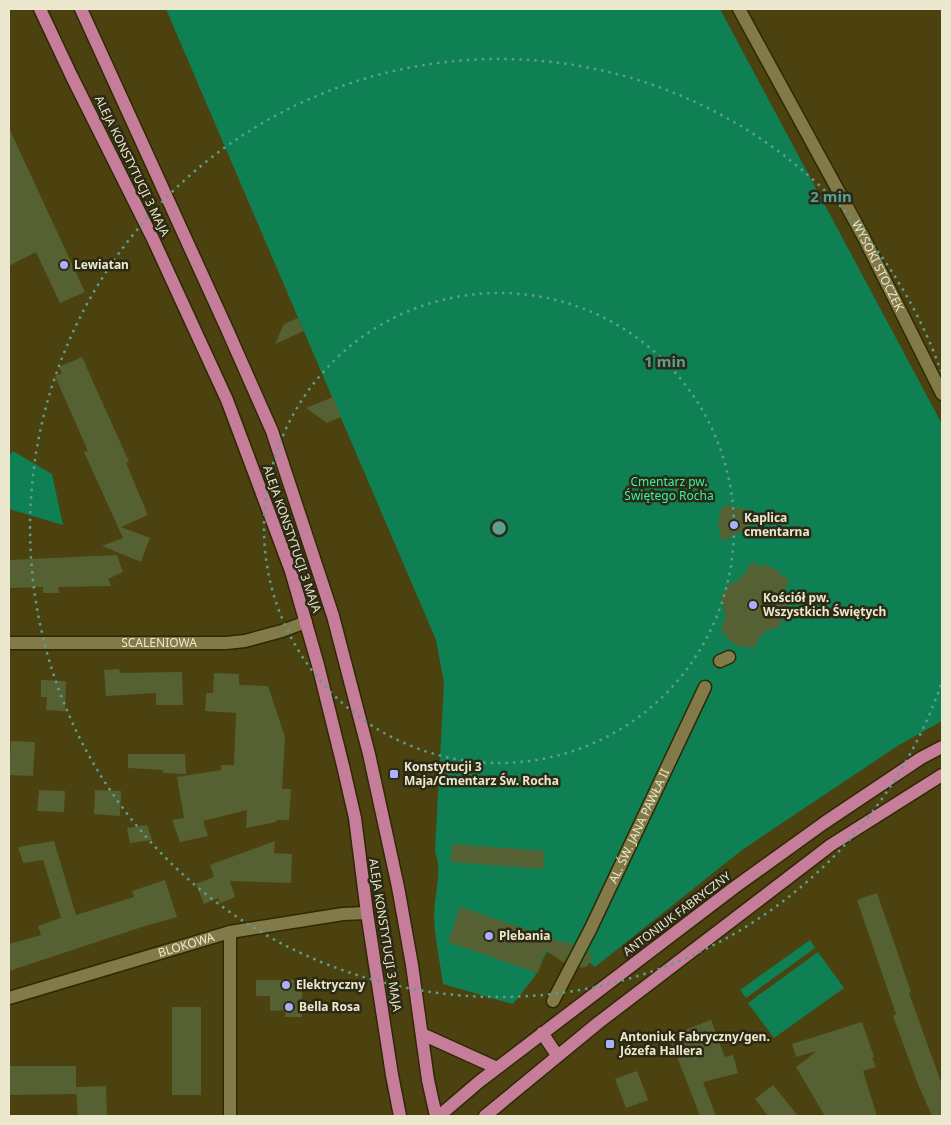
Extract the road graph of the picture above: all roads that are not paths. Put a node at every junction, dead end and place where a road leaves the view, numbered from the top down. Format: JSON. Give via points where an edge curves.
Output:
{"nodes":[{"id":1,"x":40,"y":9,"type":"edge"},
{"id":2,"x":81,"y":9,"type":"edge"},
{"id":3,"x":739,"y":9,"type":"edge"},
{"id":4,"x":942,"y":394,"type":"edge"},
{"id":5,"x":306,"y":622,"type":"junction"},
{"id":6,"x":9,"y":643,"type":"edge"},
{"id":7,"x":705,"y":687,"type":"dead end"},
{"id":8,"x":942,"y":747,"type":"edge"},
{"id":9,"x":942,"y":775,"type":"edge"},
{"id":10,"x":367,"y":913,"type":"junction"},
{"id":11,"x":230,"y":932,"type":"junction"},
{"id":12,"x":9,"y":998,"type":"edge"},
{"id":13,"x":553,"y":1001,"type":"dead end"},
{"id":14,"x":542,"y":1033,"type":"junction"},
{"id":15,"x":422,"y":1034,"type":"junction"},
{"id":16,"x":558,"y":1055,"type":"junction"},
{"id":17,"x":497,"y":1068,"type":"junction"},
{"id":18,"x":230,"y":1116,"type":"edge"},
{"id":19,"x":400,"y":1116,"type":"edge"},
{"id":20,"x":438,"y":1116,"type":"edge"},
{"id":21,"x":485,"y":1116,"type":"edge"}],
"edges":[{"from":1,"to":5,"type":"main road","name":"ALEJA KONSTYTUCJI 3 MAJA","via":[[153,239],[227,400],[291,571]]},
{"from":2,"to":15,"type":"main road","name":"ALEJA KONSTYTUCJI 3 MAJA","via":[[272,431],[333,616],[366,744],[405,923]]},
{"from":3,"to":4,"type":"street","name":"WYSOKI STOCZEK","via":[[863,236]]},
{"from":5,"to":6,"type":"street","name":"SCALENIOWA","via":[[245,642]]},
{"from":5,"to":10,"type":"main road","name":"ALEJA KONSTYTUCJI 3 MAJA","via":[[355,818]]},
{"from":7,"to":13,"type":"street","name":"AL. ŚW. JANA PAWŁA II"},
{"from":8,"to":14,"type":"main road","name":"ANTONIUK FABRYCZNY","via":[[807,835]]},
{"from":9,"to":16,"type":"main road","via":[[831,845]]},
{"from":10,"to":11,"type":"street","name":"BLOKOWA"},
{"from":10,"to":19,"type":"main road","name":"ALEJA KONSTYTUCJI 3 MAJA"},
{"from":11,"to":12,"type":"street","name":"BLOKOWA"},
{"from":11,"to":18,"type":"street"},
{"from":14,"to":16,"type":"main road"},
{"from":14,"to":17,"type":"main road","name":"ANTONIUK FABRYCZNY"},
{"from":15,"to":17,"type":"main road"},
{"from":15,"to":20,"type":"main road","name":"ALEJA KONSTYTUCJI 3 MAJA","via":[[428,1080]]},
{"from":16,"to":21,"type":"main road"},
{"from":17,"to":20,"type":"main road","name":"ANTONIUK FABRYCZNY"}]}
